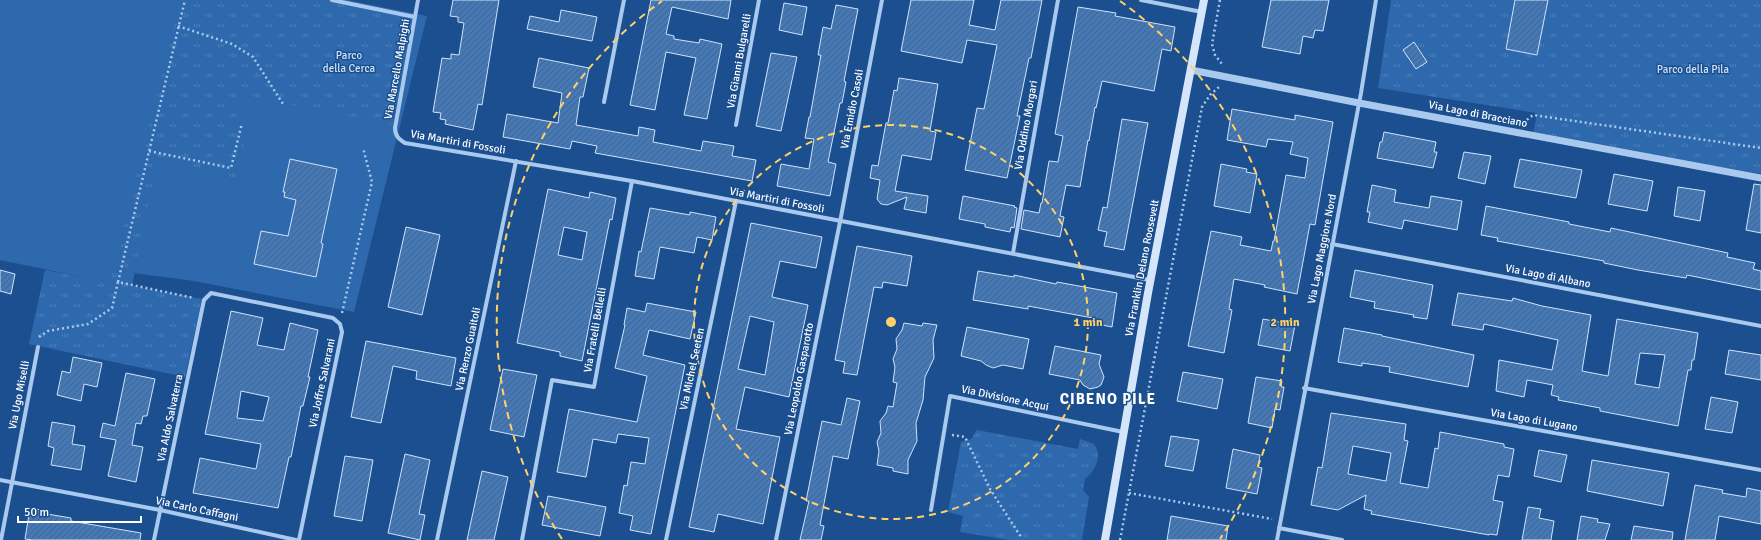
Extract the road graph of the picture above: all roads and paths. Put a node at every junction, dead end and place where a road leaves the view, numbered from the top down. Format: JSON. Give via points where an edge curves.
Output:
{"nodes":[{"id":1,"x":184,"y":0,"type":"edge"},
{"id":2,"x":332,"y":0,"type":"edge"},
{"id":3,"x":418,"y":0,"type":"edge"},
{"id":4,"x":624,"y":0,"type":"edge"},
{"id":5,"x":759,"y":0,"type":"edge"},
{"id":6,"x":882,"y":0,"type":"edge"},
{"id":7,"x":1058,"y":0,"type":"edge"},
{"id":8,"x":1141,"y":0,"type":"edge"},
{"id":9,"x":1204,"y":0,"type":"edge"},
{"id":10,"x":1220,"y":0,"type":"edge"},
{"id":11,"x":1376,"y":0,"type":"edge"},
{"id":12,"x":1202,"y":12,"type":"junction"},
{"id":13,"x":415,"y":17,"type":"junction"},
{"id":14,"x":178,"y":26,"type":"junction"},
{"id":15,"x":1191,"y":70,"type":"junction"},
{"id":16,"x":1221,"y":77,"type":"junction"},
{"id":17,"x":604,"y":102,"type":"dead end"},
{"id":18,"x":1359,"y":103,"type":"junction"},
{"id":19,"x":282,"y":104,"type":"dead end"},
{"id":20,"x":242,"y":122,"type":"dead end"},
{"id":21,"x":1521,"y":124,"type":"dead end"},
{"id":22,"x":736,"y":125,"type":"dead end"},
{"id":23,"x":399,"y":140,"type":"joint"},
{"id":24,"x":363,"y":148,"type":"dead end"},
{"id":25,"x":1761,"y":148,"type":"edge"},
{"id":26,"x":149,"y":151,"type":"junction"},
{"id":27,"x":516,"y":161,"type":"junction"},
{"id":28,"x":1761,"y":178,"type":"edge"},
{"id":29,"x":632,"y":181,"type":"junction"},
{"id":30,"x":736,"y":201,"type":"junction"},
{"id":31,"x":840,"y":222,"type":"junction"},
{"id":32,"x":1332,"y":244,"type":"junction"},
{"id":33,"x":1013,"y":253,"type":"junction"},
{"id":34,"x":1151,"y":280,"type":"junction"},
{"id":35,"x":118,"y":282,"type":"junction"},
{"id":36,"x":204,"y":300,"type":"junction"},
{"id":37,"x":340,"y":324,"type":"junction"},
{"id":38,"x":1761,"y":326,"type":"edge"},
{"id":39,"x":38,"y":347,"type":"joint"},
{"id":40,"x":1304,"y":388,"type":"junction"},
{"id":41,"x":1123,"y":432,"type":"junction"},
{"id":42,"x":944,"y":433,"type":"junction"},
{"id":43,"x":1761,"y":470,"type":"edge"},
{"id":44,"x":0,"y":480,"type":"edge"},
{"id":45,"x":12,"y":482,"type":"junction"},
{"id":46,"x":1129,"y":493,"type":"junction"},
{"id":47,"x":160,"y":510,"type":"junction"},
{"id":48,"x":931,"y":510,"type":"dead end"},
{"id":49,"x":1280,"y":520,"type":"junction"},
{"id":50,"x":1279,"y":528,"type":"junction"},
{"id":51,"x":1021,"y":537,"type":"dead end"},
{"id":52,"x":1,"y":540,"type":"edge"},
{"id":53,"x":154,"y":540,"type":"edge"},
{"id":54,"x":296,"y":540,"type":"edge"},
{"id":55,"x":299,"y":540,"type":"edge"},
{"id":56,"x":437,"y":540,"type":"edge"},
{"id":57,"x":522,"y":540,"type":"edge"},
{"id":58,"x":666,"y":540,"type":"edge"},
{"id":59,"x":776,"y":540,"type":"edge"},
{"id":60,"x":1106,"y":540,"type":"edge"},
{"id":61,"x":1120,"y":540,"type":"edge"},
{"id":62,"x":1277,"y":540,"type":"edge"},
{"id":63,"x":1342,"y":540,"type":"edge"}],
"edges":[{"from":1,"to":14,"type":"path"},
{"from":2,"to":13,"type":"street"},
{"from":3,"to":13,"type":"street","name":"Via Marcello Malpighi"},
{"from":4,"to":17,"type":"street"},
{"from":5,"to":22,"type":"street","name":"Via Gianni Bulgarelli"},
{"from":6,"to":31,"type":"street","name":"Via Emidio Casoli"},
{"from":7,"to":33,"type":"street","name":"Via Oddino Morgari"},
{"from":8,"to":12,"type":"street"},
{"from":9,"to":12,"type":"main road","name":"Via Franklin Delano Roosevelt"},
{"from":10,"to":16,"type":"path","via":[[1212,44],[1215,55],[1224,65]]},
{"from":11,"to":18,"type":"street","name":"Via Lago Maggiore Nord"},
{"from":12,"to":15,"type":"main road","name":"Via Franklin Delano Roosevelt"},
{"from":13,"to":23,"type":"street","name":"Via Marcello Malpighi","via":[[395,128]]},
{"from":14,"to":19,"type":"path","via":[[232,44],[253,57]]},
{"from":14,"to":26,"type":"path"},
{"from":15,"to":16,"type":"street","name":"Via Lago di Bracciano"},
{"from":15,"to":34,"type":"main road","name":"Via Franklin Delano Roosevelt"},
{"from":16,"to":18,"type":"street","name":"Via Lago di Bracciano"},
{"from":16,"to":46,"type":"path","via":[[1219,88],[1210,95],[1202,107]]},
{"from":18,"to":28,"type":"street","name":"Via Lago di Bracciano"},
{"from":18,"to":32,"type":"street","name":"Via Lago Maggiore Nord"},
{"from":20,"to":26,"type":"path","via":[[231,168]]},
{"from":21,"to":25,"type":"path","via":[[1533,115]]},
{"from":23,"to":27,"type":"street","name":"Via Martiri di Fossoli","via":[[405,144]]},
{"from":24,"to":37,"type":"path","via":[[372,182]]},
{"from":26,"to":35,"type":"path"},
{"from":27,"to":29,"type":"street","name":"Via Martiri di Fossoli"},
{"from":27,"to":56,"type":"street","name":"Via Renzo Guaitoli"},
{"from":29,"to":30,"type":"street","name":"Via Martiri di Fossoli"},
{"from":29,"to":57,"type":"street","name":"Via Fratelli Bellelli","via":[[594,387],[552,380]]},
{"from":30,"to":31,"type":"street","name":"Via Martiri di Fossoli"},
{"from":30,"to":58,"type":"street","name":"Via Michel Seeten"},
{"from":31,"to":33,"type":"street","name":"Via Martiri di Fossoli"},
{"from":31,"to":59,"type":"street","name":"Via Leopoldo Gasparotto"},
{"from":32,"to":38,"type":"street","name":"Via Lago di Albano"},
{"from":32,"to":40,"type":"street","name":"Via Lago Maggiore Nord"},
{"from":33,"to":34,"type":"street","name":"Via Martiri di Fossoli"},
{"from":34,"to":41,"type":"main road","name":"Via Franklin Delano Roosevelt"},
{"from":35,"to":36,"type":"path"},
{"from":35,"to":39,"type":"path","via":[[112,308],[88,324],[48,331],[38,338]]},
{"from":36,"to":37,"type":"street","name":"Via Joffre Salvarani","via":[[211,293],[333,318]]},
{"from":36,"to":47,"type":"street","name":"Via Aldo Salvaterra"},
{"from":37,"to":55,"type":"street","name":"Via Joffre Salvarani","via":[[342,332]]},
{"from":39,"to":45,"type":"street","name":"Via Ugo Miselli"},
{"from":40,"to":43,"type":"street","name":"Via Lago di Lugano"},
{"from":40,"to":49,"type":"street","name":"Via Lago Maggiore Nord"},
{"from":41,"to":42,"type":"street","name":"Via Divisione Acqui","via":[[950,396]]},
{"from":41,"to":60,"type":"main road","name":"Via Franklin Delano Roosevelt"},
{"from":42,"to":48,"type":"street","name":"Via Divisione Acqui"},
{"from":42,"to":51,"type":"path","via":[[965,437],[990,489]]},
{"from":44,"to":45,"type":"street","name":"Via Carlo Caffagni"},
{"from":45,"to":47,"type":"street","name":"Via Carlo Caffagni"},
{"from":45,"to":52,"type":"street","name":"Via Ugo Miselli"},
{"from":46,"to":49,"type":"path"},
{"from":46,"to":61,"type":"path"},
{"from":47,"to":53,"type":"street","name":"Via Aldo Salvaterra"},
{"from":47,"to":54,"type":"street","name":"Via Carlo Caffagni"},
{"from":49,"to":50,"type":"street","name":"Via Lago Maggiore Nord"},
{"from":50,"to":62,"type":"street","name":"Via Lago Maggiore Nord"},
{"from":50,"to":63,"type":"street"}]}
